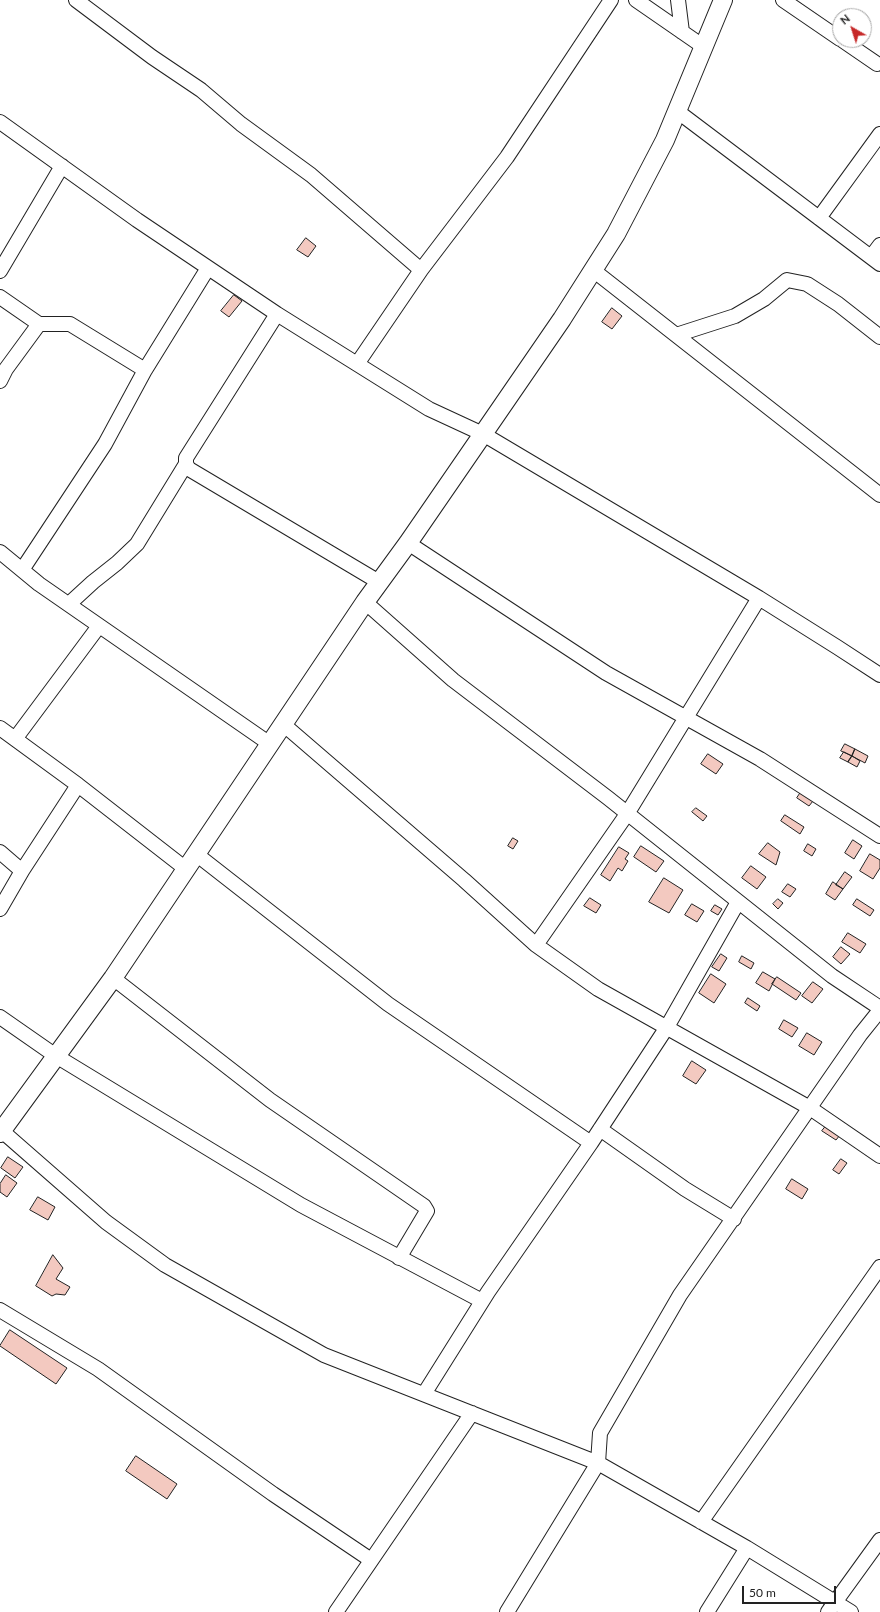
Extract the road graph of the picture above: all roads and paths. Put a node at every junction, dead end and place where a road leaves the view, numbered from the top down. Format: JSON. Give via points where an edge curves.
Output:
{"nodes":[{"id":1,"x":76,"y":0,"type":"edge"},
{"id":2,"x":611,"y":0,"type":"edge"},
{"id":3,"x":636,"y":0,"type":"edge"},
{"id":4,"x":678,"y":0,"type":"edge"},
{"id":5,"x":723,"y":0,"type":"edge"},
{"id":6,"x":783,"y":0,"type":"edge"},
{"id":7,"x":682,"y":32,"type":"junction"},
{"id":8,"x":832,"y":33,"type":"edge"},
{"id":9,"x":704,"y":46,"type":"junction"},
{"id":10,"x":854,"y":48,"type":"edge"},
{"id":11,"x":877,"y":64,"type":"dead end"},
{"id":12,"x":677,"y":111,"type":"junction"},
{"id":13,"x":0,"y":122,"type":"edge"},
{"id":14,"x":880,"y":134,"type":"edge"},
{"id":15,"x":62,"y":166,"type":"junction"},
{"id":16,"x":819,"y":218,"type":"junction"},
{"id":17,"x":880,"y":245,"type":"edge"},
{"id":18,"x":875,"y":260,"type":"edge"},
{"id":19,"x":208,"y":268,"type":"junction"},
{"id":20,"x":421,"y":270,"type":"junction"},
{"id":21,"x":593,"y":270,"type":"junction"},
{"id":22,"x":0,"y":272,"type":"edge"},
{"id":23,"x":0,"y":297,"type":"edge"},
{"id":24,"x":277,"y":314,"type":"junction"},
{"id":25,"x":39,"y":324,"type":"junction"},
{"id":26,"x":676,"y":335,"type":"junction"},
{"id":27,"x":880,"y":338,"type":"edge"},
{"id":28,"x":357,"y":364,"type":"junction"},
{"id":29,"x":145,"y":370,"type":"junction"},
{"id":30,"x":0,"y":381,"type":"edge"},
{"id":31,"x":483,"y":434,"type":"junction"},
{"id":32,"x":186,"y":464,"type":"junction"},
{"id":33,"x":880,"y":495,"type":"edge"},
{"id":34,"x":408,"y":543,"type":"junction"},
{"id":35,"x":0,"y":552,"type":"edge"},
{"id":36,"x":22,"y":570,"type":"junction"},
{"id":37,"x":379,"y":582,"type":"junction"},
{"id":38,"x":758,"y":598,"type":"junction"},
{"id":39,"x":365,"y":602,"type":"junction"},
{"id":40,"x":69,"y":604,"type":"junction"},
{"id":41,"x":99,"y":626,"type":"junction"},
{"id":42,"x":880,"y":675,"type":"edge"},
{"id":43,"x":685,"y":717,"type":"junction"},
{"id":44,"x":284,"y":724,"type":"junction"},
{"id":45,"x":0,"y":728,"type":"edge"},
{"id":46,"x":15,"y":739,"type":"junction"},
{"id":47,"x":270,"y":744,"type":"junction"},
{"id":48,"x":78,"y":785,"type":"junction"},
{"id":49,"x":627,"y":814,"type":"junction"},
{"id":50,"x":880,"y":836,"type":"edge"},
{"id":51,"x":0,"y":852,"type":"edge"},
{"id":52,"x":196,"y":854,"type":"junction"},
{"id":53,"x":186,"y":869,"type":"junction"},
{"id":54,"x":22,"y":871,"type":"junction"},
{"id":55,"x":738,"y":902,"type":"junction"},
{"id":56,"x":0,"y":909,"type":"edge"},
{"id":57,"x":536,"y":945,"type":"junction"},
{"id":58,"x":113,"y":978,"type":"junction"},
{"id":59,"x":880,"y":1009,"type":"edge"},
{"id":60,"x":0,"y":1017,"type":"edge"},
{"id":61,"x":667,"y":1027,"type":"junction"},
{"id":62,"x":56,"y":1056,"type":"junction"},
{"id":63,"x":810,"y":1108,"type":"junction"},
{"id":64,"x":3,"y":1124,"type":"edge"},
{"id":65,"x":600,"y":1129,"type":"junction"},
{"id":66,"x":591,"y":1143,"type":"junction"},
{"id":67,"x":880,"y":1156,"type":"edge"},
{"id":68,"x":734,"y":1220,"type":"junction"},
{"id":69,"x":399,"y":1258,"type":"junction"},
{"id":70,"x":880,"y":1267,"type":"edge"},
{"id":71,"x":482,"y":1302,"type":"junction"},
{"id":72,"x":0,"y":1310,"type":"edge"},
{"id":73,"x":424,"y":1394,"type":"junction"},
{"id":74,"x":472,"y":1412,"type":"junction"},
{"id":75,"x":598,"y":1463,"type":"junction"},
{"id":76,"x":701,"y":1522,"type":"junction"},
{"id":77,"x":880,"y":1540,"type":"edge"},
{"id":78,"x":747,"y":1548,"type":"junction"},
{"id":79,"x":371,"y":1560,"type":"junction"},
{"id":80,"x":832,"y":1607,"type":"edge"},
{"id":81,"x":336,"y":1612,"type":"edge"},
{"id":82,"x":507,"y":1612,"type":"edge"},
{"id":83,"x":707,"y":1612,"type":"edge"},
{"id":84,"x":851,"y":1612,"type":"edge"}],
"edges":[{"from":1,"to":20,"type":"street","via":[[201,90],[241,124],[311,175]]},
{"from":2,"to":20,"type":"street","via":[[507,157]]},
{"from":3,"to":7,"type":"street"},
{"from":4,"to":7,"type":"street"},
{"from":5,"to":9,"type":"main road"},
{"from":6,"to":8,"type":"street"},
{"from":7,"to":9,"type":"street"},
{"from":9,"to":12,"type":"main road"},
{"from":10,"to":11,"type":"street"},
{"from":12,"to":16,"type":"street"},
{"from":12,"to":21,"type":"main road","via":[[665,140],[616,234]]},
{"from":13,"to":15,"type":"street"},
{"from":14,"to":16,"type":"street"},
{"from":15,"to":19,"type":"street"},
{"from":15,"to":22,"type":"street"},
{"from":16,"to":18,"type":"street"},
{"from":17,"to":18,"type":"street"},
{"from":19,"to":24,"type":"street"},
{"from":19,"to":29,"type":"street"},
{"from":20,"to":28,"type":"street"},
{"from":21,"to":26,"type":"street"},
{"from":21,"to":31,"type":"main road"},
{"from":23,"to":25,"type":"street"},
{"from":24,"to":28,"type":"street"},
{"from":24,"to":32,"type":"street","via":[[186,458]]},
{"from":25,"to":29,"type":"street","via":[[70,324]]},
{"from":25,"to":30,"type":"street"},
{"from":26,"to":27,"type":"street","via":[[735,316],[764,299],[787,280],[807,284],[838,304]]},
{"from":26,"to":33,"type":"street"},
{"from":28,"to":31,"type":"street","via":[[429,409]]},
{"from":29,"to":36,"type":"street","via":[[105,444]]},
{"from":31,"to":34,"type":"main road"},
{"from":31,"to":38,"type":"street"},
{"from":32,"to":37,"type":"street","via":[[189,469]]},
{"from":32,"to":40,"type":"street","via":[[137,544]]},
{"from":34,"to":37,"type":"main road"},
{"from":34,"to":43,"type":"street","via":[[606,673]]},
{"from":35,"to":36,"type":"street"},
{"from":36,"to":40,"type":"street"},
{"from":37,"to":39,"type":"main road"},
{"from":38,"to":42,"type":"street"},
{"from":38,"to":43,"type":"street"},
{"from":39,"to":44,"type":"main road"},
{"from":39,"to":49,"type":"street","via":[[453,680]]},
{"from":40,"to":41,"type":"street"},
{"from":41,"to":46,"type":"street"},
{"from":41,"to":47,"type":"street"},
{"from":43,"to":49,"type":"street"},
{"from":43,"to":50,"type":"street","via":[[760,759]]},
{"from":44,"to":47,"type":"main road"},
{"from":44,"to":57,"type":"street"},
{"from":45,"to":46,"type":"street"},
{"from":46,"to":48,"type":"street"},
{"from":47,"to":52,"type":"main road"},
{"from":48,"to":53,"type":"street"},
{"from":48,"to":54,"type":"street"},
{"from":49,"to":55,"type":"street"},
{"from":49,"to":57,"type":"street"},
{"from":51,"to":54,"type":"street"},
{"from":52,"to":53,"type":"main road"},
{"from":52,"to":66,"type":"street","via":[[388,1004]]},
{"from":53,"to":58,"type":"main road"},
{"from":54,"to":56,"type":"street"},
{"from":55,"to":59,"type":"street","via":[[832,976]]},
{"from":55,"to":61,"type":"street"},
{"from":57,"to":61,"type":"street","via":[[598,989]]},
{"from":58,"to":62,"type":"main road"},
{"from":58,"to":69,"type":"street","via":[[270,1100],[424,1206],[426,1211]]},
{"from":59,"to":63,"type":"street"},
{"from":60,"to":62,"type":"street"},
{"from":61,"to":63,"type":"street"},
{"from":61,"to":65,"type":"street"},
{"from":62,"to":64,"type":"main road"},
{"from":62,"to":69,"type":"street","via":[[301,1205]]},
{"from":63,"to":67,"type":"street"},
{"from":63,"to":68,"type":"street"},
{"from":64,"to":73,"type":"street","via":[[106,1222],[165,1265],[324,1355]]},
{"from":65,"to":66,"type":"street"},
{"from":65,"to":68,"type":"street"},
{"from":66,"to":71,"type":"street"},
{"from":68,"to":75,"type":"street","via":[[680,1295],[600,1433]]},
{"from":69,"to":71,"type":"street"},
{"from":70,"to":76,"type":"street"},
{"from":71,"to":73,"type":"street"},
{"from":72,"to":79,"type":"street","via":[[98,1369],[273,1494]]},
{"from":73,"to":74,"type":"street"},
{"from":74,"to":75,"type":"street"},
{"from":74,"to":79,"type":"street"},
{"from":75,"to":76,"type":"street"},
{"from":75,"to":82,"type":"street"},
{"from":76,"to":78,"type":"street"},
{"from":77,"to":80,"type":"street"},
{"from":78,"to":80,"type":"street"},
{"from":78,"to":83,"type":"street"},
{"from":79,"to":81,"type":"street"},
{"from":80,"to":84,"type":"street"}]}
